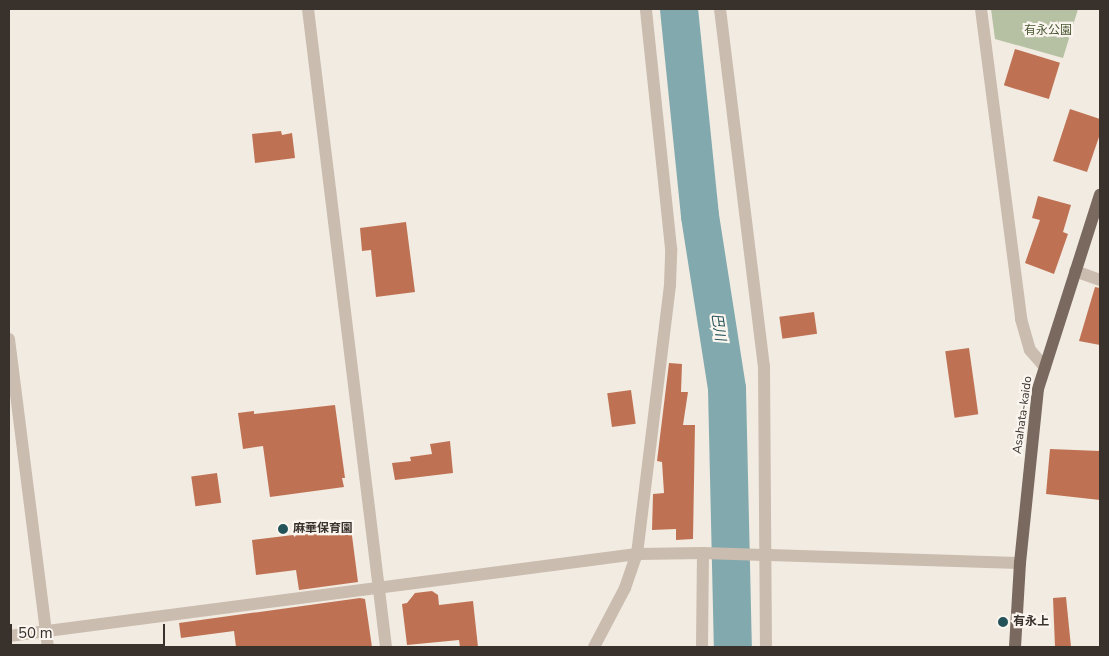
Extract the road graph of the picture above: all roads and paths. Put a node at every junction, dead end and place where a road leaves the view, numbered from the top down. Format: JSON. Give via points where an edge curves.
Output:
{"nodes":[{"id":1,"x":308,"y":9,"type":"edge"},
{"id":2,"x":646,"y":9,"type":"edge"},
{"id":3,"x":720,"y":9,"type":"edge"},
{"id":4,"x":981,"y":9,"type":"edge"},
{"id":5,"x":1100,"y":195,"type":"edge"},
{"id":6,"x":1076,"y":271,"type":"junction"},
{"id":7,"x":1100,"y":280,"type":"edge"},
{"id":8,"x":9,"y":339,"type":"edge"},
{"id":9,"x":1044,"y":367,"type":"junction"},
{"id":10,"x":703,"y":553,"type":"junction"},
{"id":11,"x":637,"y":554,"type":"junction"},
{"id":12,"x":766,"y":556,"type":"junction"},
{"id":13,"x":1020,"y":563,"type":"junction"},
{"id":14,"x":378,"y":588,"type":"junction"},
{"id":15,"x":46,"y":632,"type":"junction"},
{"id":16,"x":9,"y":636,"type":"edge"},
{"id":17,"x":48,"y":647,"type":"edge"},
{"id":18,"x":386,"y":647,"type":"edge"},
{"id":19,"x":594,"y":647,"type":"edge"},
{"id":20,"x":702,"y":647,"type":"edge"},
{"id":21,"x":766,"y":647,"type":"edge"},
{"id":22,"x":1015,"y":647,"type":"edge"}],
"edges":[{"from":1,"to":14,"type":"street"},
{"from":2,"to":11,"type":"street","via":[[671,248],[670,286]]},
{"from":3,"to":12,"type":"street","via":[[764,366]]},
{"from":4,"to":9,"type":"street","via":[[1021,319],[1030,350]]},
{"from":5,"to":6,"type":"main road","name":"Asahata-kaido"},
{"from":6,"to":7,"type":"street"},
{"from":6,"to":9,"type":"main road","name":"Asahata-kaido"},
{"from":8,"to":15,"type":"street"},
{"from":9,"to":13,"type":"main road","name":"Asahata-kaido","via":[[1038,389]]},
{"from":10,"to":11,"type":"street"},
{"from":10,"to":12,"type":"street"},
{"from":10,"to":20,"type":"street"},
{"from":11,"to":14,"type":"street"},
{"from":11,"to":19,"type":"street","via":[[625,588]]},
{"from":12,"to":13,"type":"street"},
{"from":12,"to":21,"type":"street"},
{"from":13,"to":22,"type":"main road","name":"Asahata-kaido"},
{"from":14,"to":15,"type":"street"},
{"from":14,"to":18,"type":"street"},
{"from":15,"to":16,"type":"street"},
{"from":15,"to":17,"type":"street"}]}
